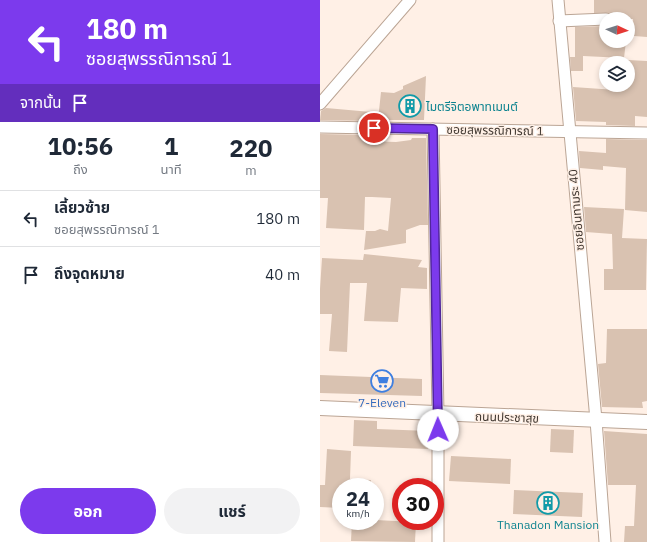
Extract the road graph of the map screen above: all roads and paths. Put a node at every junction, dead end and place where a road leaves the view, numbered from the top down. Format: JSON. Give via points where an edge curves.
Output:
{"nodes":[{"id":1,"x":410,"y":0,"type":"edge"},
{"id":2,"x":558,"y":0,"type":"edge"},
{"id":3,"x":599,"y":19,"type":"edge"},
{"id":4,"x":559,"y":21,"type":"junction"},
{"id":5,"x":320,"y":104,"type":"edge"},
{"id":6,"x":320,"y":127,"type":"edge"},
{"id":7,"x":433,"y":129,"type":"junction"},
{"id":8,"x":569,"y":131,"type":"junction"},
{"id":9,"x":647,"y":133,"type":"edge"},
{"id":10,"x":320,"y":408,"type":"edge"},
{"id":11,"x":438,"y":414,"type":"junction"},
{"id":12,"x":596,"y":420,"type":"junction"},
{"id":13,"x":647,"y":422,"type":"edge"},
{"id":14,"x":438,"y":542,"type":"edge"},
{"id":15,"x":605,"y":542,"type":"edge"}],
"edges":[{"from":1,"to":5,"type":"street"},
{"from":2,"to":4,"type":"street","name":"ซอยอินทามระ 40"},
{"from":3,"to":4,"type":"street"},
{"from":4,"to":8,"type":"street","name":"ซอยอินทามระ 40"},
{"from":6,"to":7,"type":"street","name":"ซอยสุพรรณิการณ์ 1"},
{"from":7,"to":8,"type":"street","name":"ซอยสุพรรณิการณ์ 1"},
{"from":7,"to":11,"type":"street"},
{"from":8,"to":9,"type":"street","name":"ซอยสุพรรณิการณ์ 1"},
{"from":8,"to":12,"type":"street","name":"ซอยอินทามระ 40"},
{"from":10,"to":11,"type":"street","name":"ถนนประชาสุข"},
{"from":11,"to":12,"type":"street","name":"ถนนประชาสุข"},
{"from":11,"to":14,"type":"street"},
{"from":12,"to":13,"type":"street","name":"ถนนประชาสุข"},
{"from":12,"to":15,"type":"street","name":"ซอยอินทามระ 40"}]}
